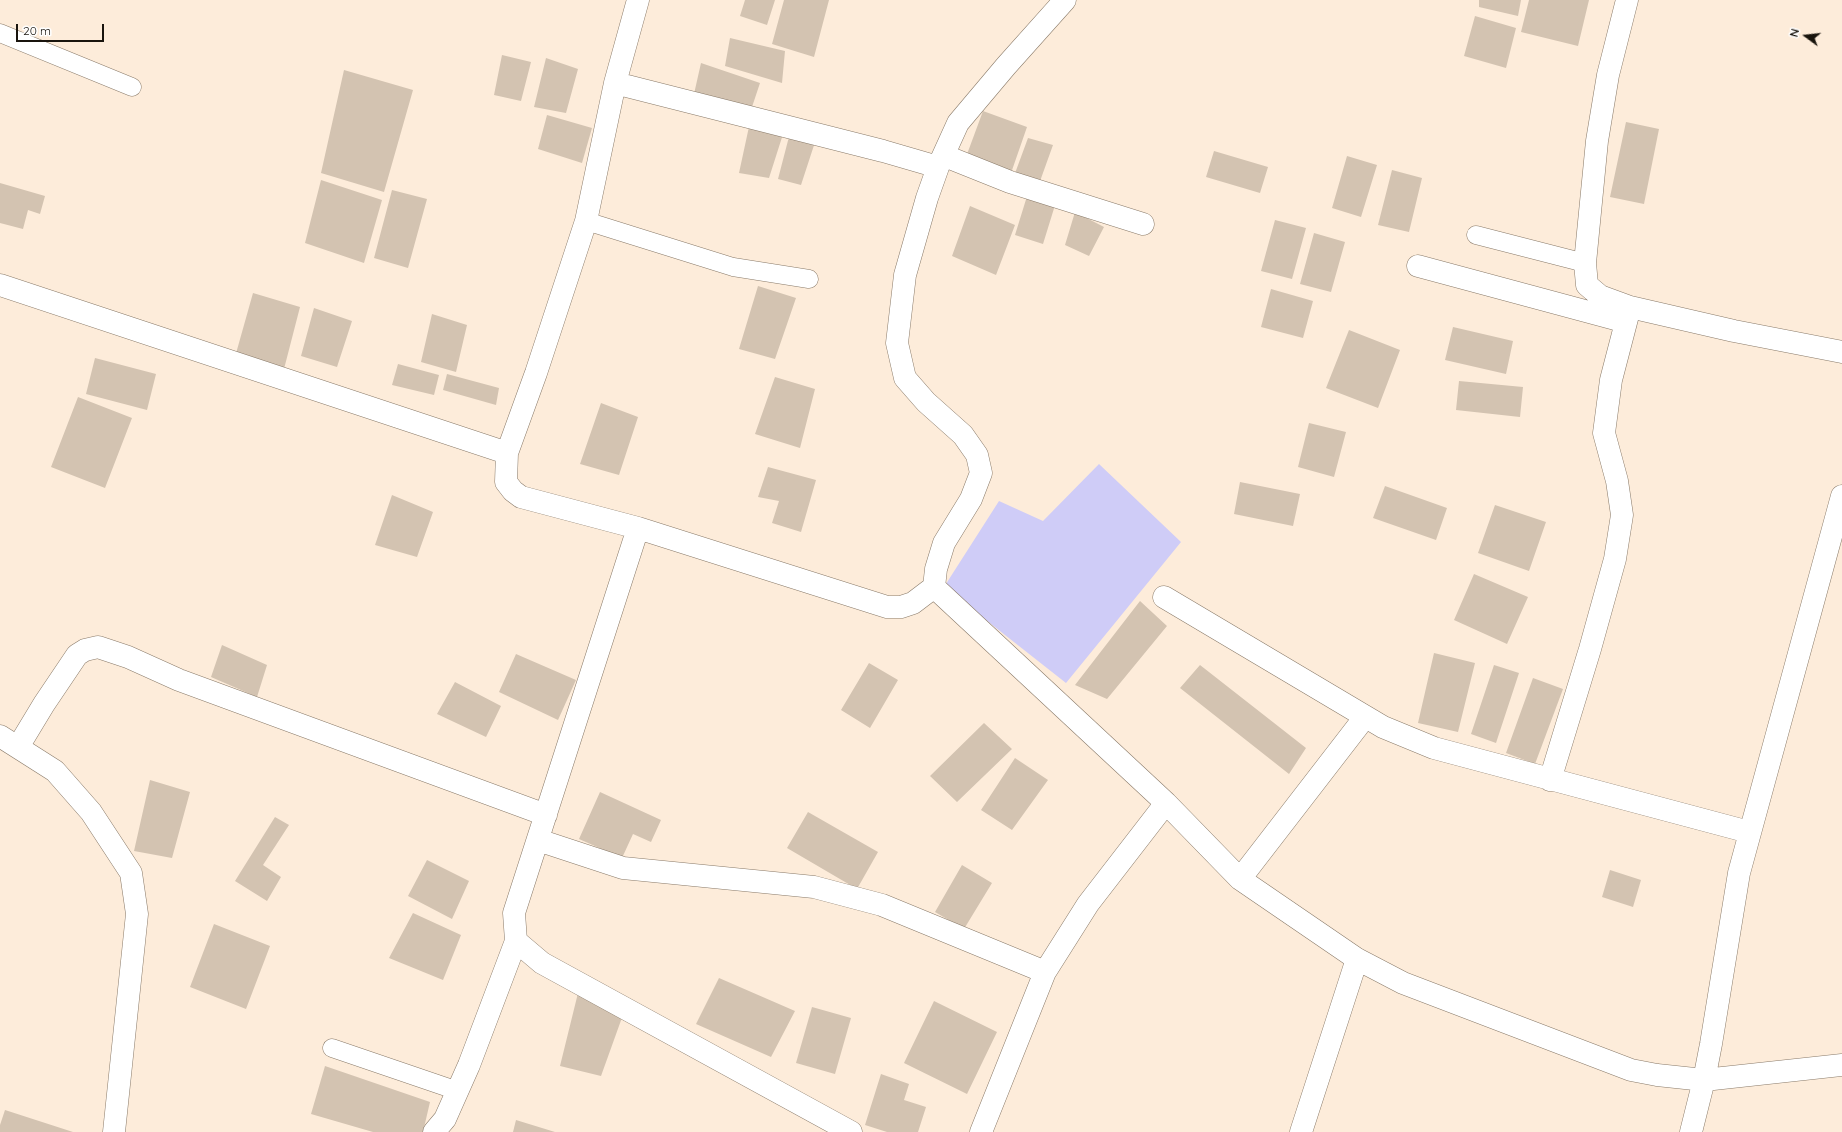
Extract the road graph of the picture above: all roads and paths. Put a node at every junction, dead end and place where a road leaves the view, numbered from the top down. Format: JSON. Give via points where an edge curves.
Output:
{"nodes":[{"id":1,"x":638,"y":0,"type":"edge"},
{"id":2,"x":1065,"y":0,"type":"edge"},
{"id":3,"x":1628,"y":0,"type":"edge"},
{"id":4,"x":0,"y":33,"type":"edge"},
{"id":5,"x":615,"y":83,"type":"junction"},
{"id":6,"x":132,"y":87,"type":"dead end"},
{"id":7,"x":941,"y":162,"type":"junction"},
{"id":8,"x":586,"y":221,"type":"junction"},
{"id":9,"x":1143,"y":224,"type":"dead end"},
{"id":10,"x":1476,"y":235,"type":"dead end"},
{"id":11,"x":1585,"y":263,"type":"junction"},
{"id":12,"x":1418,"y":266,"type":"dead end"},
{"id":13,"x":810,"y":279,"type":"dead end"},
{"id":14,"x":0,"y":285,"type":"edge"},
{"id":15,"x":1628,"y":314,"type":"junction"},
{"id":16,"x":1842,"y":352,"type":"edge"},
{"id":17,"x":507,"y":453,"type":"junction"},
{"id":18,"x":1842,"y":496,"type":"edge"},
{"id":19,"x":638,"y":528,"type":"junction"},
{"id":20,"x":1837,"y":532,"type":"edge"},
{"id":21,"x":934,"y":587,"type":"junction"},
{"id":22,"x":1164,"y":597,"type":"dead end"},
{"id":23,"x":1365,"y":717,"type":"junction"},
{"id":24,"x":0,"y":736,"type":"edge"},
{"id":25,"x":18,"y":747,"type":"junction"},
{"id":26,"x":1550,"y":780,"type":"junction"},
{"id":27,"x":1166,"y":803,"type":"junction"},
{"id":28,"x":546,"y":815,"type":"junction"},
{"id":29,"x":1750,"y":832,"type":"junction"},
{"id":30,"x":538,"y":840,"type":"junction"},
{"id":31,"x":1240,"y":879,"type":"junction"},
{"id":32,"x":516,"y":941,"type":"junction"},
{"id":33,"x":1357,"y":959,"type":"junction"},
{"id":34,"x":1045,"y":972,"type":"junction"},
{"id":35,"x":332,"y":1048,"type":"dead end"},
{"id":36,"x":1842,"y":1065,"type":"edge"},
{"id":37,"x":1704,"y":1080,"type":"junction"},
{"id":38,"x":458,"y":1090,"type":"junction"},
{"id":39,"x":114,"y":1132,"type":"edge"},
{"id":40,"x":434,"y":1132,"type":"edge"},
{"id":41,"x":851,"y":1132,"type":"edge"},
{"id":42,"x":981,"y":1132,"type":"edge"},
{"id":43,"x":1302,"y":1132,"type":"edge"},
{"id":44,"x":1691,"y":1132,"type":"edge"}],
"edges":[{"from":1,"to":5,"type":"street"},
{"from":2,"to":7,"type":"street","via":[[958,123]]},
{"from":3,"to":11,"type":"street","via":[[1608,75],[1596,148]]},
{"from":4,"to":6,"type":"lane"},
{"from":5,"to":7,"type":"street","via":[[853,143]]},
{"from":5,"to":8,"type":"street"},
{"from":7,"to":9,"type":"street"},
{"from":7,"to":21,"type":"street","via":[[927,198],[905,274],[897,343],[905,378],[926,402],[963,435],[977,455],[981,473],[971,499],[944,543],[936,569]]},
{"from":8,"to":13,"type":"lane","via":[[733,267]]},
{"from":8,"to":17,"type":"street"},
{"from":10,"to":11,"type":"lane"},
{"from":11,"to":15,"type":"street","via":[[1587,285]]},
{"from":12,"to":15,"type":"street"},
{"from":14,"to":17,"type":"street"},
{"from":15,"to":16,"type":"street"},
{"from":15,"to":26,"type":"street","via":[[1611,380],[1604,433],[1617,481],[1622,516],[1616,552]]},
{"from":17,"to":19,"type":"street","via":[[506,482],[521,497]]},
{"from":18,"to":20,"type":"street"},
{"from":19,"to":21,"type":"street","via":[[887,607],[901,607],[913,603]]},
{"from":19,"to":28,"type":"street"},
{"from":20,"to":29,"type":"street"},
{"from":21,"to":27,"type":"street"},
{"from":22,"to":23,"type":"street"},
{"from":23,"to":26,"type":"street","via":[[1434,748]]},
{"from":23,"to":31,"type":"street"},
{"from":24,"to":25,"type":"street"},
{"from":25,"to":28,"type":"street","via":[[77,656],[85,650],[98,647],[128,657],[179,680]]},
{"from":25,"to":39,"type":"street","via":[[55,770],[91,812],[132,873],[137,914]]},
{"from":26,"to":29,"type":"street"},
{"from":27,"to":31,"type":"street"},
{"from":27,"to":34,"type":"street","via":[[1088,904]]},
{"from":28,"to":30,"type":"street"},
{"from":29,"to":37,"type":"street","via":[[1738,873]]},
{"from":30,"to":32,"type":"street","via":[[514,913]]},
{"from":30,"to":34,"type":"street","via":[[623,868],[814,887],[882,905]]},
{"from":31,"to":33,"type":"street"},
{"from":32,"to":38,"type":"street"},
{"from":32,"to":41,"type":"street","via":[[542,963]]},
{"from":33,"to":37,"type":"street","via":[[1404,983],[1631,1070]]},
{"from":33,"to":43,"type":"street"},
{"from":34,"to":42,"type":"street"},
{"from":35,"to":38,"type":"lane"},
{"from":36,"to":37,"type":"street"},
{"from":37,"to":44,"type":"street"},
{"from":38,"to":40,"type":"street","via":[[445,1119]]}]}
